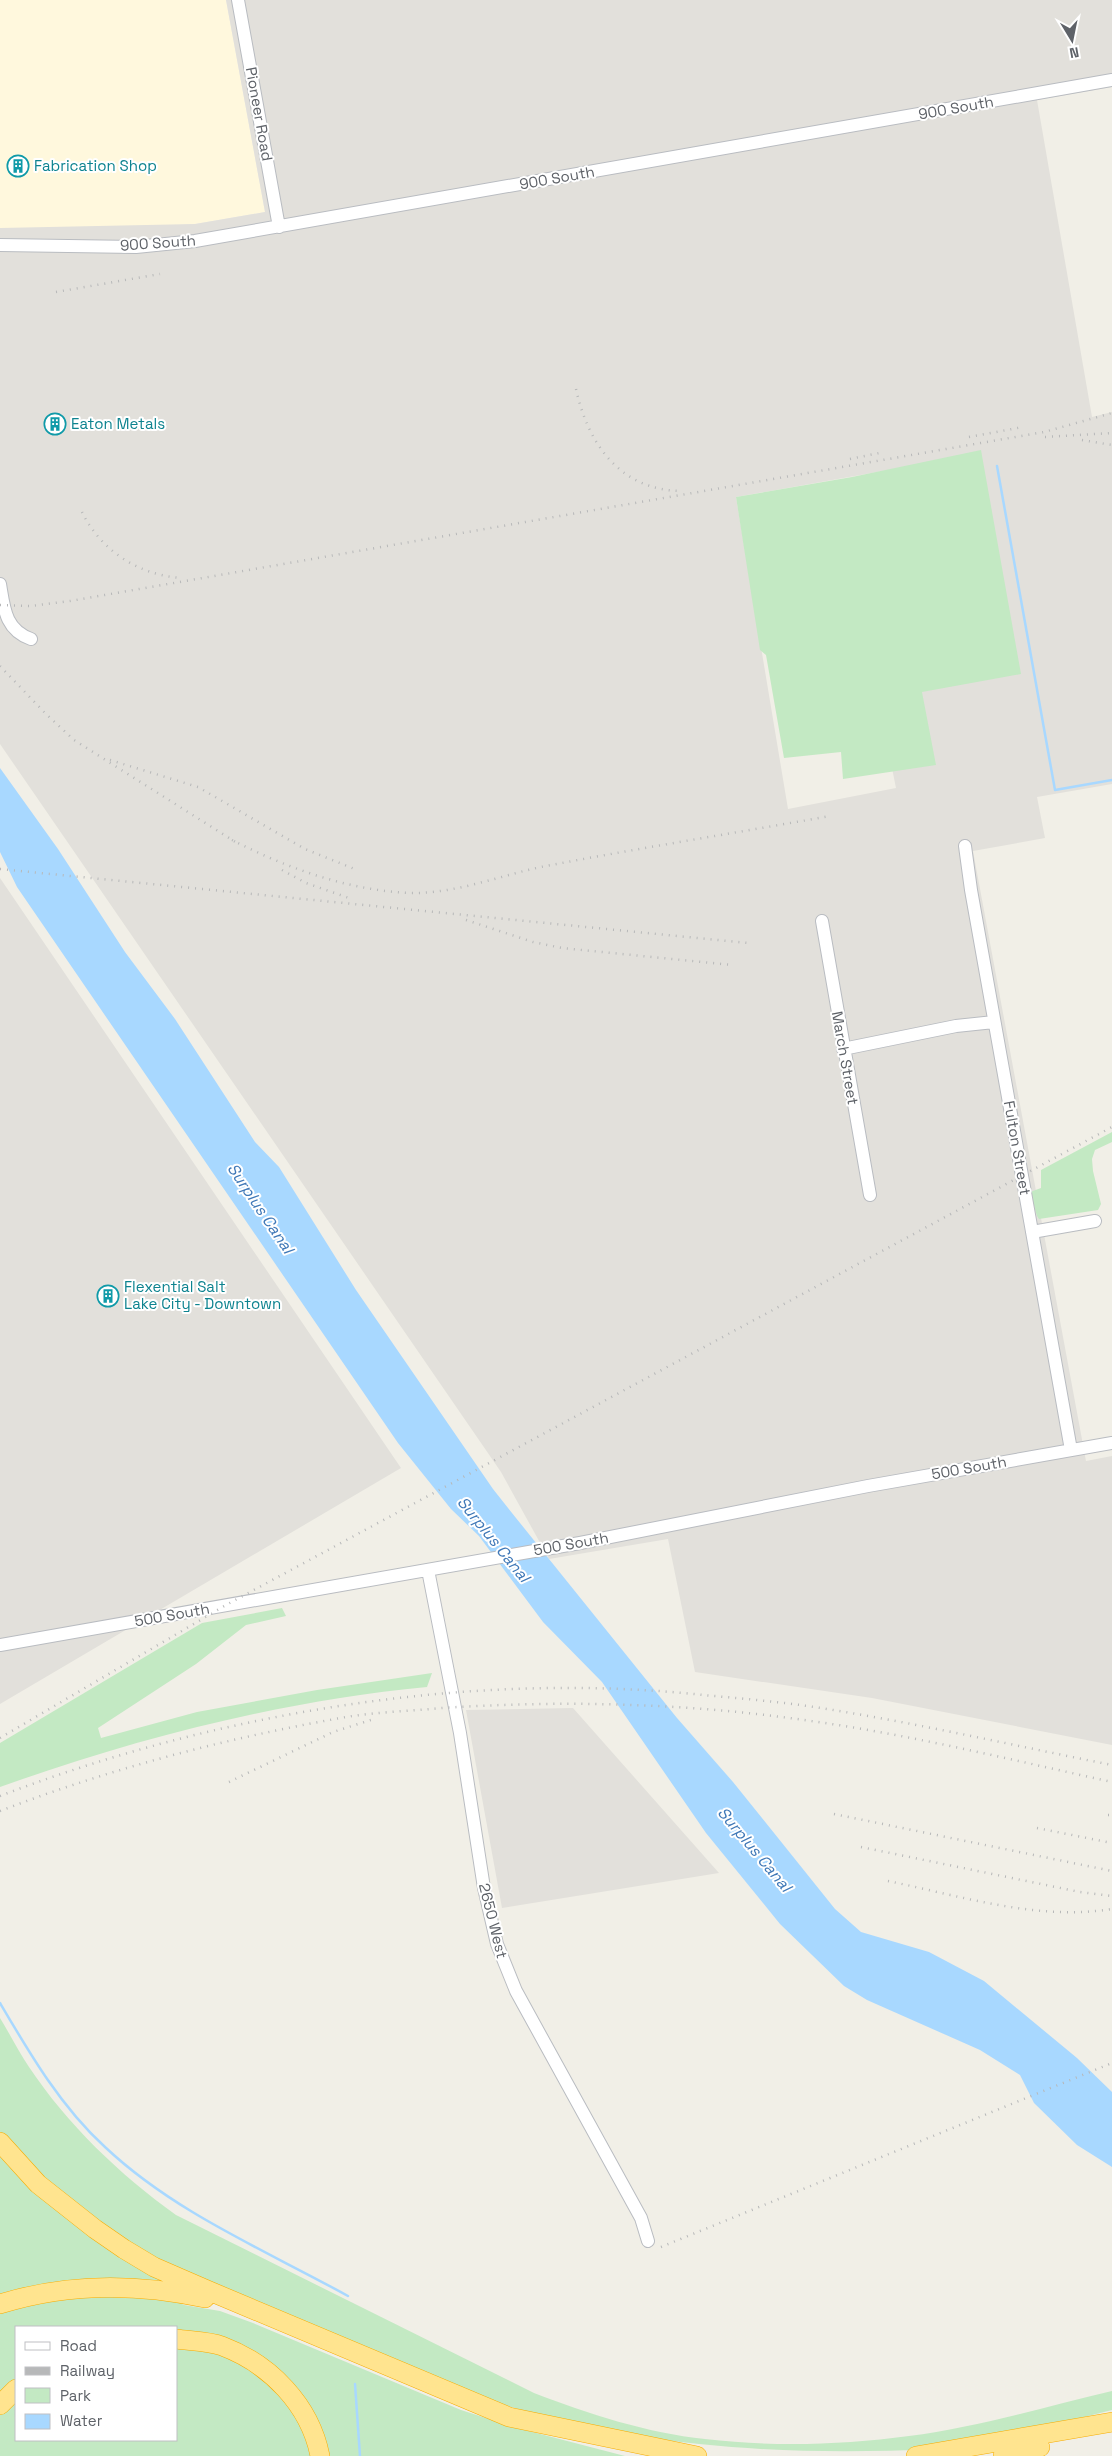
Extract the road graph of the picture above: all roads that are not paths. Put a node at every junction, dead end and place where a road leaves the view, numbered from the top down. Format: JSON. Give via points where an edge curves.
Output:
{"nodes":[{"id":1,"x":238,"y":0,"type":"edge"},
{"id":2,"x":1112,"y":80,"type":"edge"},
{"id":3,"x":279,"y":227,"type":"junction"},
{"id":4,"x":0,"y":245,"type":"edge"},
{"id":5,"x":0,"y":584,"type":"edge"},
{"id":6,"x":31,"y":639,"type":"dead end"},
{"id":7,"x":965,"y":846,"type":"dead end"},
{"id":8,"x":822,"y":921,"type":"dead end"},
{"id":9,"x":994,"y":1022,"type":"junction"},
{"id":10,"x":843,"y":1049,"type":"junction"},
{"id":11,"x":870,"y":1195,"type":"dead end"},
{"id":12,"x":1095,"y":1221,"type":"dead end"},
{"id":13,"x":1032,"y":1232,"type":"junction"},
{"id":14,"x":1112,"y":1443,"type":"edge"},
{"id":15,"x":1071,"y":1450,"type":"junction"},
{"id":16,"x":428,"y":1570,"type":"junction"},
{"id":17,"x":0,"y":1645,"type":"edge"},
{"id":18,"x":0,"y":2142,"type":"edge"},
{"id":19,"x":648,"y":2241,"type":"dead end"},
{"id":20,"x":0,"y":2304,"type":"edge"},
{"id":21,"x":266,"y":2315,"type":"junction"},
{"id":22,"x":178,"y":2339,"type":"edge"},
{"id":23,"x":15,"y":2390,"type":"edge"},
{"id":24,"x":0,"y":2404,"type":"edge"},
{"id":25,"x":1112,"y":2422,"type":"edge"},
{"id":26,"x":1112,"y":2429,"type":"edge"},
{"id":27,"x":320,"y":2456,"type":"edge"},
{"id":28,"x":697,"y":2456,"type":"edge"},
{"id":29,"x":916,"y":2456,"type":"edge"},
{"id":30,"x":1003,"y":2456,"type":"edge"}],
"edges":[{"from":1,"to":3,"type":"street","name":"Pioneer Road"},
{"from":2,"to":3,"type":"street","name":"900 South"},
{"from":3,"to":4,"type":"street","name":"900 South","via":[[158,246]]},
{"from":5,"to":6,"type":"street","via":[[10,626]]},
{"from":7,"to":9,"type":"street","name":"Fulton Street"},
{"from":8,"to":10,"type":"street","name":"March Street"},
{"from":9,"to":10,"type":"street","via":[[956,1026]]},
{"from":9,"to":13,"type":"street","name":"Fulton Street"},
{"from":10,"to":11,"type":"street","name":"March Street"},
{"from":12,"to":13,"type":"street"},
{"from":13,"to":15,"type":"street","name":"Fulton Street"},
{"from":14,"to":15,"type":"street","name":"500 South"},
{"from":15,"to":16,"type":"street","name":"500 South"},
{"from":16,"to":17,"type":"street","name":"500 South"},
{"from":16,"to":19,"type":"street","name":"2650 West","via":[[460,1733],[484,1888],[499,1951],[516,1991],[641,2218]]},
{"from":18,"to":21,"type":"highway","via":[[38,2184],[124,2250],[154,2267]]},
{"from":20,"to":21,"type":"highway","via":[[50,2292],[116,2286],[182,2293]]},
{"from":21,"to":28,"type":"highway","via":[[509,2417]]},
{"from":22,"to":27,"type":"highway","via":[[221,2345],[256,2363],[292,2395],[312,2428]]},
{"from":23,"to":24,"type":"highway"},
{"from":25,"to":29,"type":"highway"},
{"from":26,"to":30,"type":"highway"}]}
